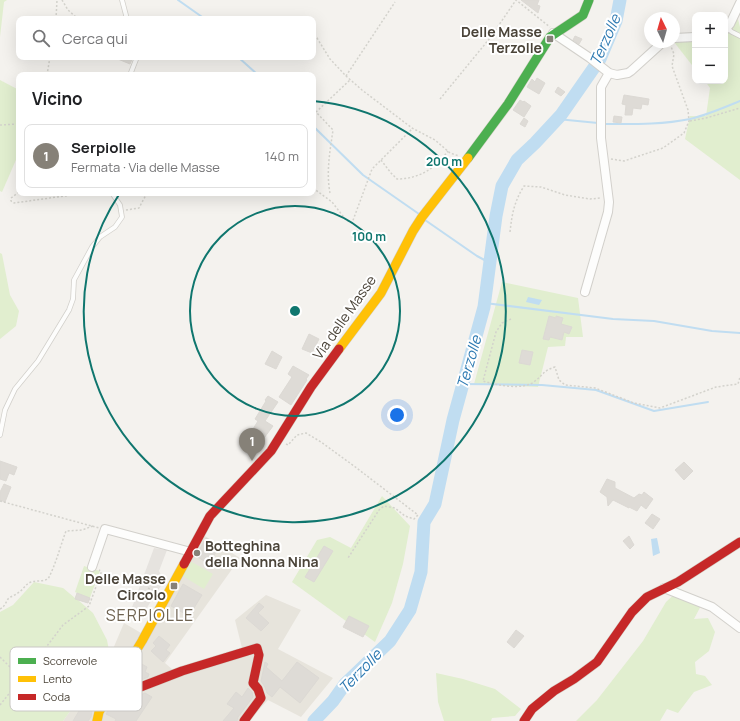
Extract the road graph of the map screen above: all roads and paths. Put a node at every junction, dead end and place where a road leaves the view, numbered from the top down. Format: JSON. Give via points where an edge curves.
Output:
{"nodes":[{"id":1,"x":62,"y":0,"type":"edge"},
{"id":2,"x":122,"y":0,"type":"edge"},
{"id":3,"x":589,"y":0,"type":"edge"},
{"id":4,"x":58,"y":1,"type":"edge"},
{"id":5,"x":395,"y":2,"type":"dead end"},
{"id":6,"x":740,"y":3,"type":"edge"},
{"id":7,"x":56,"y":16,"type":"edge"},
{"id":8,"x":75,"y":16,"type":"edge"},
{"id":9,"x":126,"y":16,"type":"edge"},
{"id":10,"x":728,"y":26,"type":"edge"},
{"id":11,"x":728,"y":30,"type":"edge"},
{"id":12,"x":553,"y":33,"type":"junction"},
{"id":13,"x":740,"y":36,"type":"edge"},
{"id":14,"x":692,"y":37,"type":"edge"},
{"id":15,"x":316,"y":38,"type":"edge"},
{"id":16,"x":680,"y":38,"type":"edge"},
{"id":17,"x":656,"y":48,"type":"edge"},
{"id":18,"x":672,"y":48,"type":"edge"},
{"id":19,"x":50,"y":60,"type":"edge"},
{"id":20,"x":136,"y":60,"type":"edge"},
{"id":21,"x":48,"y":72,"type":"edge"},
{"id":22,"x":131,"y":72,"type":"edge"},
{"id":23,"x":608,"y":72,"type":"junction"},
{"id":24,"x":346,"y":76,"type":"junction"},
{"id":25,"x":350,"y":80,"type":"junction"},
{"id":26,"x":440,"y":99,"type":"dead end"},
{"id":27,"x":740,"y":108,"type":"edge"},
{"id":28,"x":689,"y":121,"type":"junction"},
{"id":29,"x":16,"y":124,"type":"edge"},
{"id":30,"x":0,"y":125,"type":"edge"},
{"id":31,"x":412,"y":128,"type":"junction"},
{"id":32,"x":448,"y":151,"type":"junction"},
{"id":33,"x":604,"y":158,"type":"junction"},
{"id":34,"x":468,"y":159,"type":"junction"},
{"id":35,"x":381,"y":160,"type":"junction"},
{"id":36,"x":316,"y":190,"type":"edge"},
{"id":37,"x":608,"y":192,"type":"junction"},
{"id":38,"x":330,"y":193,"type":"dead end"},
{"id":39,"x":16,"y":194,"type":"edge"},
{"id":40,"x":64,"y":196,"type":"edge"},
{"id":41,"x":114,"y":196,"type":"edge"},
{"id":42,"x":146,"y":196,"type":"edge"},
{"id":43,"x":122,"y":217,"type":"junction"},
{"id":44,"x":510,"y":232,"type":"dead end"},
{"id":45,"x":585,"y":292,"type":"dead end"},
{"id":46,"x":511,"y":319,"type":"dead end"},
{"id":47,"x":740,"y":377,"type":"edge"},
{"id":48,"x":0,"y":435,"type":"edge"},
{"id":49,"x":278,"y":439,"type":"junction"},
{"id":50,"x":0,"y":501,"type":"edge"},
{"id":51,"x":93,"y":526,"type":"junction"},
{"id":52,"x":105,"y":529,"type":"junction"},
{"id":53,"x":740,"y":542,"type":"edge"},
{"id":54,"x":191,"y":552,"type":"junction"},
{"id":55,"x":348,"y":558,"type":"dead end"},
{"id":56,"x":92,"y":567,"type":"joint"},
{"id":57,"x":148,"y":588,"type":"dead end"},
{"id":58,"x":664,"y":588,"type":"junction"},
{"id":59,"x":159,"y":593,"type":"dead end"},
{"id":60,"x":0,"y":609,"type":"edge"},
{"id":61,"x":740,"y":628,"type":"edge"},
{"id":62,"x":46,"y":647,"type":"edge"},
{"id":63,"x":137,"y":647,"type":"edge"},
{"id":64,"x":0,"y":657,"type":"edge"},
{"id":65,"x":10,"y":666,"type":"edge"},
{"id":66,"x":142,"y":686,"type":"edge"},
{"id":67,"x":10,"y":691,"type":"edge"},
{"id":68,"x":0,"y":704,"type":"edge"},
{"id":69,"x":100,"y":711,"type":"edge"},
{"id":70,"x":98,"y":721,"type":"edge"},
{"id":71,"x":244,"y":721,"type":"edge"},
{"id":72,"x":524,"y":721,"type":"edge"}],
"edges":[{"from":1,"to":8,"type":"path"},
{"from":2,"to":9,"type":"lane"},
{"from":3,"to":12,"type":"street","name":"Via delle Masse","via":[[583,15]]},
{"from":4,"to":7,"type":"path"},
{"from":5,"to":24,"type":"path"},
{"from":6,"to":10,"type":"street"},
{"from":11,"to":13,"type":"lane"},
{"from":12,"to":23,"type":"street"},
{"from":12,"to":26,"type":"path","via":[[551,28],[516,0],[490,38]]},
{"from":12,"to":34,"type":"street","name":"Via delle Masse","via":[[508,104]]},
{"from":14,"to":16,"type":"street"},
{"from":15,"to":24,"type":"path","via":[[330,59]]},
{"from":17,"to":23,"type":"street","via":[[628,73],[617,75]]},
{"from":18,"to":28,"type":"path","via":[[674,54],[672,66],[688,110]]},
{"from":19,"to":21,"type":"path"},
{"from":20,"to":22,"type":"lane"},
{"from":23,"to":33,"type":"street","via":[[601,95],[601,138]]},
{"from":24,"to":25,"type":"path"},
{"from":25,"to":31,"type":"path"},
{"from":25,"to":38,"type":"path","via":[[316,112],[333,130],[328,165]]},
{"from":27,"to":28,"type":"path"},
{"from":28,"to":33,"type":"path","via":[[684,133],[663,148],[624,161]]},
{"from":29,"to":30,"type":"path"},
{"from":31,"to":32,"type":"path","via":[[435,140]]},
{"from":31,"to":35,"type":"path"},
{"from":32,"to":34,"type":"path"},
{"from":32,"to":35,"type":"path","via":[[440,163],[406,179],[397,179]]},
{"from":33,"to":37,"type":"street"},
{"from":34,"to":49,"type":"street","name":"Via delle Masse","via":[[422,217],[381,293],[311,387]]},
{"from":35,"to":36,"type":"path","via":[[372,169],[352,223],[346,220],[332,202]]},
{"from":37,"to":44,"type":"path","via":[[604,198],[590,199],[565,195],[541,187],[524,186],[515,202]]},
{"from":37,"to":45,"type":"street","via":[[608,212]]},
{"from":39,"to":40,"type":"path","via":[[11,198],[14,203]]},
{"from":41,"to":43,"type":"lane","via":[[120,205]]},
{"from":42,"to":43,"type":"path","via":[[140,208],[126,210]]},
{"from":43,"to":48,"type":"lane","via":[[115,227],[92,246],[74,280],[74,299],[69,310],[38,361],[15,389],[5,410]]},
{"from":46,"to":47,"type":"path","via":[[502,323],[496,332],[483,381],[515,387],[534,383],[547,370],[555,367],[559,380],[565,385],[595,388],[634,403],[660,408],[716,387],[738,384]]},
{"from":49,"to":54,"type":"street","name":"Via delle Masse","via":[[265,458],[214,511]]},
{"from":49,"to":55,"type":"path","via":[[288,445],[296,435],[306,433],[322,442],[418,515],[414,518],[405,516],[395,508],[384,506]]},
{"from":50,"to":51,"type":"path"},
{"from":51,"to":52,"type":"path"},
{"from":51,"to":60,"type":"path","via":[[66,531],[48,579],[29,583],[9,598],[6,605]]},
{"from":52,"to":54,"type":"street"},
{"from":52,"to":56,"type":"street"},
{"from":53,"to":58,"type":"street","via":[[678,582]]},
{"from":54,"to":63,"type":"street","name":"Via delle Masse"},
{"from":56,"to":62,"type":"path","via":[[101,571],[89,606],[63,625]]},
{"from":57,"to":59,"type":"path"},
{"from":58,"to":61,"type":"street","via":[[712,607]]},
{"from":58,"to":72,"type":"street","via":[[647,597],[632,612],[597,662],[532,709]]},
{"from":64,"to":65,"type":"path"},
{"from":66,"to":71,"type":"street","via":[[257,648],[259,655],[252,683],[258,689],[261,698]]},
{"from":67,"to":68,"type":"path"},
{"from":69,"to":70,"type":"street","name":"Via delle Masse"}]}
